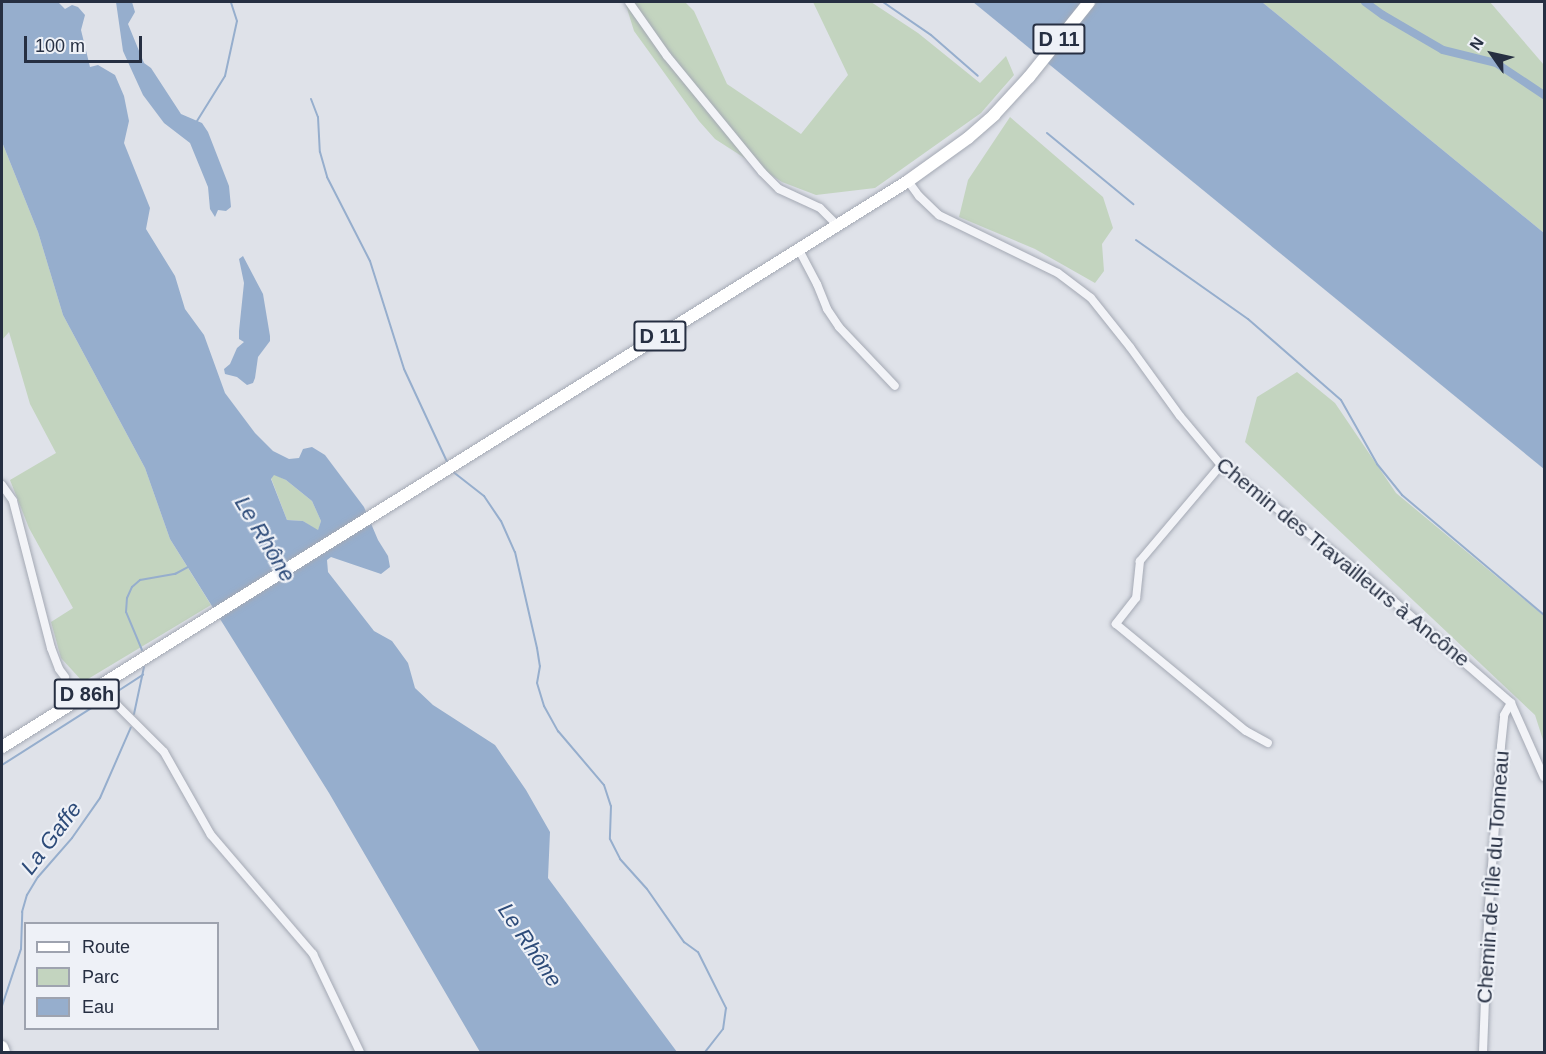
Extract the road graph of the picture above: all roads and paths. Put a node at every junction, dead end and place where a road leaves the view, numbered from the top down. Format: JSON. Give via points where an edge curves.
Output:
{"nodes":[{"id":1,"x":628,"y":2,"type":"edge"},
{"id":2,"x":1089,"y":2,"type":"edge"},
{"id":3,"x":908,"y":181,"type":"junction"},
{"id":4,"x":837,"y":224,"type":"junction"},
{"id":5,"x":798,"y":248,"type":"junction"},
{"id":6,"x":895,"y":386,"type":"dead end"},
{"id":7,"x":1221,"y":465,"type":"junction"},
{"id":8,"x":2,"y":485,"type":"edge"},
{"id":9,"x":173,"y":640,"type":"joint"},
{"id":10,"x":65,"y":677,"type":"dead end"},
{"id":11,"x":101,"y":685,"type":"junction"},
{"id":12,"x":1511,"y":703,"type":"junction"},
{"id":13,"x":1268,"y":743,"type":"dead end"},
{"id":14,"x":2,"y":747,"type":"edge"},
{"id":15,"x":1545,"y":777,"type":"edge"},
{"id":16,"x":2,"y":1047,"type":"edge"},
{"id":17,"x":4,"y":1053,"type":"edge"},
{"id":18,"x":360,"y":1053,"type":"edge"},
{"id":19,"x":1483,"y":1053,"type":"edge"}],
"edges":[{"from":1,"to":4,"type":"street","via":[[762,172],[779,189],[820,208]]},
{"from":2,"to":3,"type":"main road","number":"D 11","via":[[1029,77],[968,138]]},
{"from":3,"to":4,"type":"main road","number":"D 11"},
{"from":3,"to":7,"type":"street","name":"Chemin des Travailleurs à Ancône","via":[[939,215],[1058,273],[1091,298]]},
{"from":4,"to":5,"type":"main road","number":"D 11"},
{"from":5,"to":6,"type":"street","via":[[839,327]]},
{"from":5,"to":9,"type":"main road","number":"D 11"},
{"from":7,"to":12,"type":"street","name":"Chemin des Travailleurs à Ancône","via":[[1368,579]]},
{"from":7,"to":13,"type":"street","via":[[1140,561],[1136,598],[1116,624],[1246,731]]},
{"from":8,"to":10,"type":"street","via":[[13,501],[51,648]]},
{"from":9,"to":11,"type":"main road","number":"D 86h"},
{"from":11,"to":14,"type":"main road","number":"D 86h"},
{"from":11,"to":18,"type":"street","via":[[164,752],[211,835],[313,954]]},
{"from":12,"to":15,"type":"street","name":"Chemin des Travailleurs à Ancône"},
{"from":12,"to":19,"type":"street","name":"Chemin de l'Île du Tonneau","via":[[1504,715],[1501,746]]},
{"from":16,"to":17,"type":"main road"}]}
